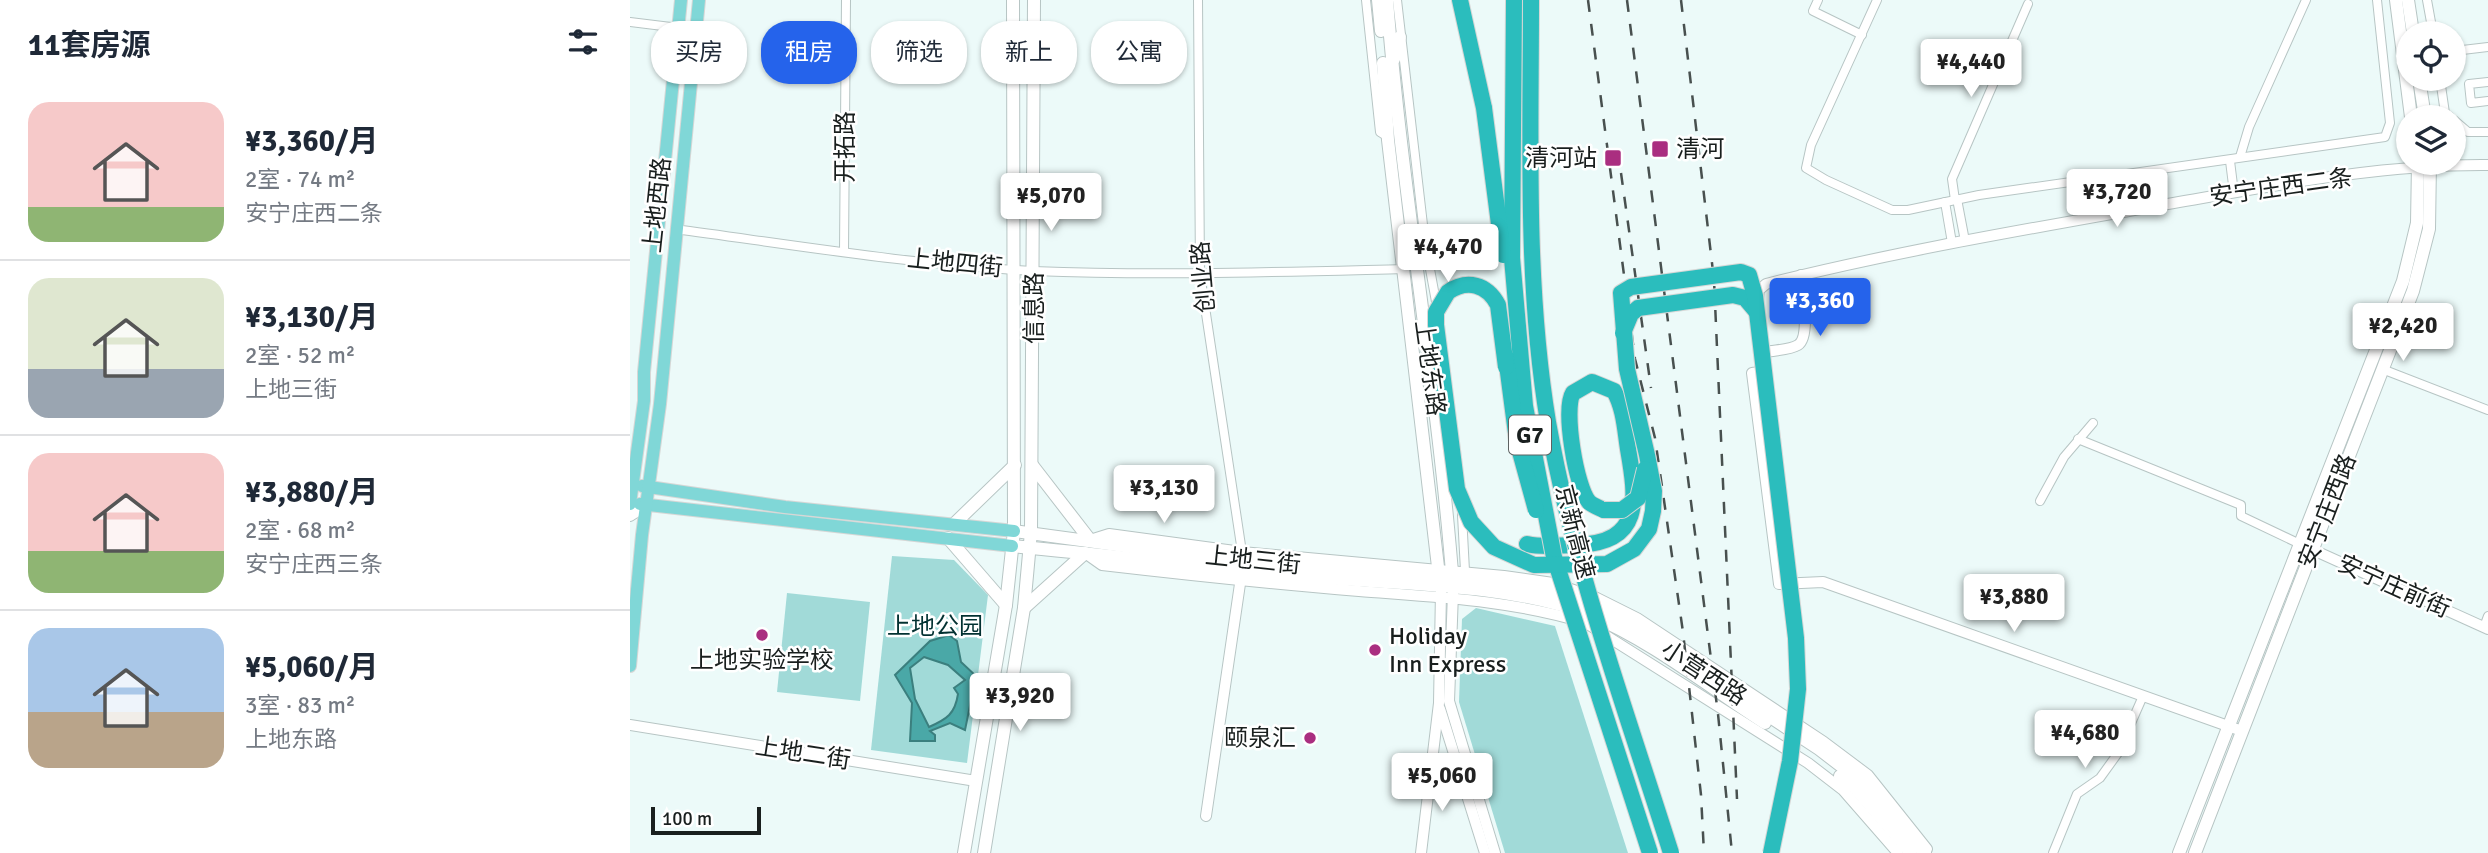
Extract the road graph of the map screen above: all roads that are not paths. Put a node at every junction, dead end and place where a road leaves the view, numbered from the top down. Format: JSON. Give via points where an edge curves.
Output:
{"nodes":[{"id":1,"x":681,"y":0,"type":"edge"},
{"id":2,"x":699,"y":0,"type":"edge"},
{"id":3,"x":846,"y":0,"type":"edge"},
{"id":4,"x":1013,"y":0,"type":"edge"},
{"id":5,"x":1034,"y":0,"type":"edge"},
{"id":6,"x":1198,"y":0,"type":"edge"},
{"id":7,"x":1366,"y":0,"type":"edge"},
{"id":8,"x":1378,"y":0,"type":"edge"},
{"id":9,"x":1387,"y":0,"type":"edge"},
{"id":10,"x":1398,"y":0,"type":"edge"},
{"id":11,"x":1461,"y":0,"type":"edge"},
{"id":12,"x":1514,"y":0,"type":"edge"},
{"id":13,"x":1531,"y":0,"type":"edge"},
{"id":14,"x":1818,"y":0,"type":"edge"},
{"id":15,"x":1877,"y":0,"type":"edge"},
{"id":16,"x":2306,"y":0,"type":"edge"},
{"id":17,"x":2377,"y":0,"type":"edge"},
{"id":18,"x":2396,"y":0,"type":"edge"},
{"id":19,"x":2407,"y":0,"type":"edge"},
{"id":20,"x":2427,"y":0,"type":"edge"},
{"id":21,"x":2028,"y":4,"type":"dead end"},
{"id":22,"x":680,"y":21,"type":"edge"},
{"id":23,"x":2411,"y":21,"type":"edge"},
{"id":24,"x":2431,"y":21,"type":"edge"},
{"id":25,"x":630,"y":22,"type":"edge"},
{"id":26,"x":651,"y":25,"type":"edge"},
{"id":27,"x":1862,"y":35,"type":"junction"},
{"id":28,"x":1401,"y":37,"type":"junction"},
{"id":29,"x":2488,"y":47,"type":"edge"},
{"id":30,"x":2466,"y":50,"type":"edge"},
{"id":31,"x":1392,"y":69,"type":"junction"},
{"id":32,"x":2486,"y":82,"type":"edge"},
{"id":33,"x":673,"y":84,"type":"edge"},
{"id":34,"x":2487,"y":102,"type":"edge"},
{"id":35,"x":2409,"y":105,"type":"edge"},
{"id":36,"x":2466,"y":130,"type":"edge"},
{"id":37,"x":2488,"y":132,"type":"edge"},
{"id":38,"x":1388,"y":137,"type":"junction"},
{"id":39,"x":2240,"y":157,"type":"junction"},
{"id":40,"x":2230,"y":161,"type":"junction"},
{"id":41,"x":2466,"y":164,"type":"edge"},
{"id":42,"x":2488,"y":164,"type":"edge"},
{"id":43,"x":2396,"y":168,"type":"edge"},
{"id":44,"x":2423,"y":175,"type":"edge"},
{"id":45,"x":2425,"y":175,"type":"edge"},
{"id":46,"x":2234,"y":193,"type":"junction"},
{"id":47,"x":1956,"y":200,"type":"junction"},
{"id":48,"x":1945,"y":202,"type":"junction"},
{"id":49,"x":675,"y":229,"type":"junction"},
{"id":50,"x":1965,"y":241,"type":"junction"},
{"id":51,"x":1952,"y":243,"type":"junction"},
{"id":52,"x":844,"y":252,"type":"junction"},
{"id":53,"x":1014,"y":270,"type":"junction"},
{"id":54,"x":1404,"y":270,"type":"junction"},
{"id":55,"x":1034,"y":271,"type":"junction"},
{"id":56,"x":1200,"y":274,"type":"junction"},
{"id":57,"x":1801,"y":275,"type":"junction"},
{"id":58,"x":1755,"y":303,"type":"junction"},
{"id":59,"x":1623,"y":333,"type":"junction"},
{"id":60,"x":1766,"y":352,"type":"junction"},
{"id":61,"x":1506,"y":367,"type":"junction"},
{"id":62,"x":2382,"y":369,"type":"junction"},
{"id":63,"x":2488,"y":411,"type":"edge"},
{"id":64,"x":2094,"y":423,"type":"dead end"},
{"id":65,"x":1641,"y":429,"type":"junction"},
{"id":66,"x":2078,"y":439,"type":"junction"},
{"id":67,"x":1015,"y":465,"type":"junction"},
{"id":68,"x":1032,"y":465,"type":"junction"},
{"id":69,"x":632,"y":485,"type":"edge"},
{"id":70,"x":649,"y":487,"type":"junction"},
{"id":71,"x":2040,"y":501,"type":"dead end"},
{"id":72,"x":630,"y":503,"type":"edge"},
{"id":73,"x":647,"y":505,"type":"junction"},
{"id":74,"x":630,"y":516,"type":"edge"},
{"id":75,"x":954,"y":524,"type":"junction"},
{"id":76,"x":1013,"y":531,"type":"junction"},
{"id":77,"x":1031,"y":532,"type":"junction"},
{"id":78,"x":948,"y":538,"type":"junction"},
{"id":79,"x":1090,"y":540,"type":"junction"},
{"id":80,"x":1527,"y":544,"type":"dead end"},
{"id":81,"x":2300,"y":544,"type":"junction"},
{"id":82,"x":1012,"y":545,"type":"junction"},
{"id":83,"x":1029,"y":547,"type":"junction"},
{"id":84,"x":2313,"y":549,"type":"junction"},
{"id":85,"x":1085,"y":553,"type":"junction"},
{"id":86,"x":1554,"y":557,"type":"junction"},
{"id":87,"x":1241,"y":566,"type":"junction"},
{"id":88,"x":1447,"y":580,"type":"junction"},
{"id":89,"x":1006,"y":605,"type":"junction"},
{"id":90,"x":1024,"y":608,"type":"junction"},
{"id":91,"x":2487,"y":624,"type":"edge"},
{"id":92,"x":630,"y":666,"type":"edge"},
{"id":93,"x":2143,"y":696,"type":"junction"},
{"id":94,"x":1444,"y":702,"type":"junction"},
{"id":95,"x":630,"y":725,"type":"edge"},
{"id":96,"x":2228,"y":725,"type":"junction"},
{"id":97,"x":2242,"y":731,"type":"junction"},
{"id":98,"x":1431,"y":770,"type":"junction"},
{"id":99,"x":1459,"y":771,"type":"junction"},
{"id":100,"x":976,"y":781,"type":"junction"},
{"id":101,"x":1206,"y":817,"type":"dead end"},
{"id":102,"x":964,"y":853,"type":"edge"},
{"id":103,"x":984,"y":853,"type":"edge"},
{"id":104,"x":1421,"y":853,"type":"edge"},
{"id":105,"x":1485,"y":853,"type":"edge"},
{"id":106,"x":1495,"y":853,"type":"edge"},
{"id":107,"x":1650,"y":853,"type":"edge"},
{"id":108,"x":1671,"y":853,"type":"edge"},
{"id":109,"x":1771,"y":853,"type":"edge"},
{"id":110,"x":1898,"y":853,"type":"edge"},
{"id":111,"x":1910,"y":853,"type":"edge"},
{"id":112,"x":1927,"y":853,"type":"edge"},
{"id":113,"x":2053,"y":853,"type":"edge"},
{"id":114,"x":2179,"y":853,"type":"edge"},
{"id":115,"x":2195,"y":853,"type":"edge"}],
"edges":[{"from":1,"to":22,"type":"main road","name":"上地西路"},
{"from":2,"to":49,"type":"main road","name":"上地西路"},
{"from":3,"to":52,"type":"street","name":"开拓路"},
{"from":4,"to":53,"type":"main road","name":"信息路"},
{"from":5,"to":55,"type":"main road","name":"信息路"},
{"from":6,"to":56,"type":"street","name":"创业路"},
{"from":7,"to":38,"type":"street","via":[[1376,111],[1380,132]]},
{"from":8,"to":38,"type":"main road","name":"上地东路"},
{"from":9,"to":31,"type":"main road","name":"上地东路"},
{"from":10,"to":28,"type":"street"},
{"from":11,"to":61,"type":"highway","bridge":true,"via":[[1484,108],[1504,259]]},
{"from":12,"to":86,"type":"highway","name":"京新高速","number":"G7","bridge":true,"via":[[1512,258],[1516,326],[1525,406]]},
{"from":13,"to":108,"type":"highway","name":"京新高速","number":"G7","bridge":true,"via":[[1534,288],[1548,420],[1579,568]]},
{"from":14,"to":27,"type":"street","via":[[1813,11]]},
{"from":15,"to":27,"type":"street"},
{"from":16,"to":39,"type":"street"},
{"from":17,"to":39,"type":"street","via":[[2390,123],[2385,137]]},
{"from":18,"to":35,"type":"main road"},
{"from":19,"to":23,"type":"main road"},
{"from":20,"to":24,"type":"street"},
{"from":21,"to":47,"type":"street","via":[[1952,179]]},
{"from":25,"to":26,"type":"street"},
{"from":27,"to":48,"type":"street","via":[[1811,145],[1806,168],[1892,210]]},
{"from":28,"to":31,"type":"main road"},
{"from":28,"to":88,"type":"street","via":[[1457,459]]},
{"from":29,"to":30,"type":"street"},
{"from":31,"to":88,"type":"main road","name":"上地东路","via":[[1442,454]]},
{"from":32,"to":34,"type":"street"},
{"from":32,"to":34,"type":"street","via":[[2469,84],[2471,103]]},
{"from":33,"to":69,"type":"main road","name":"上地西路"},
{"from":36,"to":37,"type":"street"},
{"from":38,"to":54,"type":"main road","name":"上地东路"},
{"from":39,"to":40,"type":"street"},
{"from":40,"to":46,"type":"street"},
{"from":40,"to":47,"type":"street"},
{"from":41,"to":42,"type":"street","name":"安宁庄西二条"},
{"from":43,"to":46,"type":"street","name":"安宁庄西二条"},
{"from":44,"to":81,"type":"main road","name":"安宁庄西路","via":[[2403,281]]},
{"from":45,"to":62,"type":"main road","name":"安宁庄西路","via":[[2429,229],[2425,255]]},
{"from":46,"to":50,"type":"street","name":"安宁庄西二条"},
{"from":47,"to":48,"type":"street"},
{"from":47,"to":50,"type":"street"},
{"from":48,"to":51,"type":"street"},
{"from":49,"to":52,"type":"street","name":"上地四街"},
{"from":49,"to":70,"type":"main road","name":"上地西路"},
{"from":50,"to":51,"type":"street","name":"安宁庄西二条"},
{"from":51,"to":57,"type":"street","name":"安宁庄西二条"},
{"from":52,"to":53,"type":"street","name":"上地四街"},
{"from":53,"to":55,"type":"street","name":"上地四街"},
{"from":53,"to":67,"type":"main road","name":"信息路"},
{"from":54,"to":56,"type":"street","name":"上地四街"},
{"from":54,"to":88,"type":"main road","name":"上地东路"},
{"from":55,"to":56,"type":"street","name":"上地四街"},
{"from":55,"to":68,"type":"main road","name":"信息路"},
{"from":56,"to":87,"type":"street","name":"创业路"},
{"from":57,"to":60,"type":"street","via":[[1802,341]]},
{"from":57,"to":60,"type":"street","name":"安宁庄西二条","via":[[1759,290]]},
{"from":58,"to":59,"type":"highway","bridge":true,"via":[[1733,295],[1638,308]]},
{"from":58,"to":59,"type":"highway","bridge":true,"via":[[1749,275],[1741,272],[1630,287],[1619,296]]},
{"from":58,"to":109,"type":"highway","bridge":true,"via":[[1796,638],[1798,689],[1790,761]]},
{"from":59,"to":65,"type":"highway","bridge":true},
{"from":60,"to":93,"type":"street","via":[[1759,372],[1752,373],[1779,584],[1823,582]]},
{"from":61,"to":65,"type":"highway","bridge":true,"via":[[1493,297],[1471,284],[1448,292],[1436,312],[1436,325],[1457,489],[1471,522],[1494,547],[1534,565],[1562,566],[1607,564],[1633,549],[1649,529],[1653,511],[1654,491]]},
{"from":61,"to":86,"type":"highway","bridge":true,"via":[[1517,441],[1532,500]]},
{"from":62,"to":63,"type":"street"},
{"from":62,"to":84,"type":"main road","name":"安宁庄西路"},
{"from":64,"to":66,"type":"street"},
{"from":65,"to":80,"type":"highway","bridge":true,"via":[[1644,457],[1638,498],[1622,510],[1605,510],[1589,502],[1580,485],[1568,413],[1573,393],[1592,382],[1614,391],[1635,491],[1629,522],[1606,541]]},
{"from":66,"to":71,"type":"street"},
{"from":66,"to":81,"type":"street","via":[[2241,505],[2241,516]]},
{"from":67,"to":75,"type":"main road"},
{"from":67,"to":76,"type":"main road","name":"信息路"},
{"from":68,"to":77,"type":"main road","name":"信息路"},
{"from":68,"to":79,"type":"main road"},
{"from":69,"to":70,"type":"main road"},
{"from":69,"to":72,"type":"main road","name":"上地西路"},
{"from":70,"to":73,"type":"main road","name":"上地西路"},
{"from":70,"to":75,"type":"main road"},
{"from":72,"to":73,"type":"main road"},
{"from":73,"to":74,"type":"street"},
{"from":73,"to":78,"type":"main road"},
{"from":73,"to":92,"type":"main road","name":"上地西路"},
{"from":75,"to":76,"type":"main road"},
{"from":76,"to":77,"type":"main road","name":"上地三街"},
{"from":76,"to":82,"type":"main road","name":"信息路"},
{"from":77,"to":79,"type":"main road","name":"上地三街"},
{"from":77,"to":83,"type":"main road","name":"信息路"},
{"from":78,"to":82,"type":"main road"},
{"from":78,"to":89,"type":"main road"},
{"from":79,"to":87,"type":"main road","name":"上地三街"},
{"from":81,"to":84,"type":"street","name":"安宁庄前街"},
{"from":81,"to":96,"type":"main road","name":"安宁庄西路"},
{"from":82,"to":83,"type":"main road","name":"上地三街"},
{"from":82,"to":89,"type":"main road"},
{"from":83,"to":85,"type":"main road","name":"上地三街"},
{"from":83,"to":90,"type":"main road","name":"信息路"},
{"from":84,"to":91,"type":"street","name":"安宁庄前街"},
{"from":84,"to":97,"type":"main road","name":"安宁庄西路"},
{"from":85,"to":87,"type":"main road","name":"上地三街"},
{"from":85,"to":90,"type":"main road"},
{"from":86,"to":107,"type":"highway","name":"京新高速","number":"G7","bridge":true},
{"from":87,"to":88,"type":"main road","name":"上地三街"},
{"from":87,"to":88,"type":"street","name":"上地三街"},
{"from":87,"to":101,"type":"street","name":"创业路"},
{"from":88,"to":94,"type":"street","name":"上地东路"},
{"from":88,"to":110,"type":"street","name":"小营西路","via":[[1586,623],[1620,642],[1808,762],[1843,790]]},
{"from":88,"to":111,"type":"main road","name":"小营西路","via":[[1550,602],[1627,634],[1812,754],[1855,788]]},
{"from":88,"to":112,"type":"main road","name":"小营西路","via":[[1551,593],[1632,626],[1819,749],[1861,782]]},
{"from":88,"to":112,"type":"street","name":"小营西路","via":[[1504,576],[1553,583],[1637,618],[1868,775]]},
{"from":89,"to":100,"type":"main road"},
{"from":90,"to":103,"type":"main road"},
{"from":93,"to":96,"type":"street"},
{"from":93,"to":113,"type":"street","via":[[2118,753],[2101,778],[2077,794]]},
{"from":94,"to":98,"type":"street"},
{"from":94,"to":99,"type":"street"},
{"from":94,"to":106,"type":"street"},
{"from":95,"to":100,"type":"street","name":"上地二街"},
{"from":96,"to":97,"type":"street"},
{"from":96,"to":114,"type":"main road","name":"安宁庄西路"},
{"from":97,"to":115,"type":"main road","name":"安宁庄西路"},
{"from":98,"to":99,"type":"street"},
{"from":98,"to":104,"type":"street"},
{"from":99,"to":105,"type":"street"},
{"from":100,"to":102,"type":"main road"}]}
